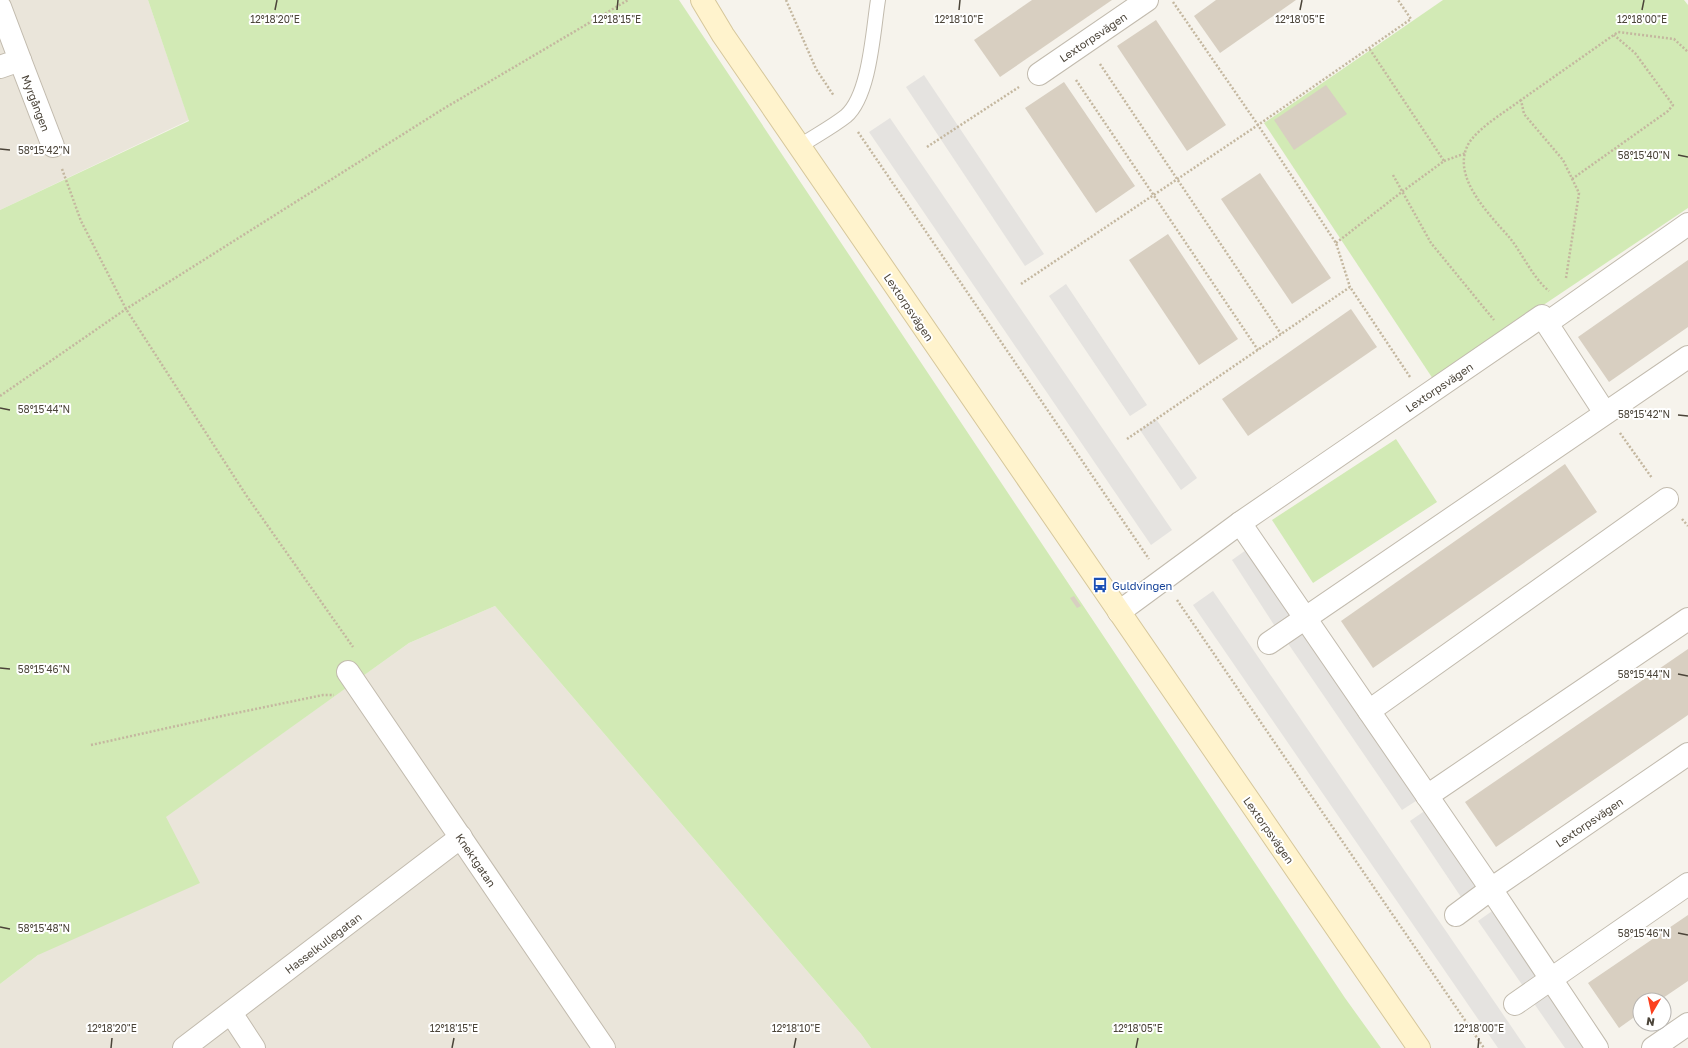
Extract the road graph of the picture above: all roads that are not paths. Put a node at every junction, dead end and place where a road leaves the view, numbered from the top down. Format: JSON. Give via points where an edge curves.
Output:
{"nodes":[{"id":1,"x":702,"y":0,"type":"edge"},
{"id":2,"x":878,"y":0,"type":"edge"},
{"id":3,"x":1147,"y":0,"type":"edge"},
{"id":4,"x":0,"y":7,"type":"edge"},
{"id":5,"x":10,"y":64,"type":"edge"},
{"id":6,"x":1039,"y":74,"type":"road end"},
{"id":7,"x":53,"y":146,"type":"road end"},
{"id":8,"x":800,"y":146,"type":"junction"},
{"id":9,"x":1688,"y":224,"type":"edge"},
{"id":10,"x":1547,"y":323,"type":"junction"},
{"id":11,"x":1688,"y":356,"type":"edge"},
{"id":12,"x":1605,"y":412,"type":"junction"},
{"id":13,"x":1667,"y":499,"type":"road end"},
{"id":14,"x":1240,"y":523,"type":"junction"},
{"id":15,"x":1119,"y":612,"type":"junction"},
{"id":16,"x":1305,"y":617,"type":"junction"},
{"id":17,"x":1688,"y":619,"type":"edge"},
{"id":18,"x":1269,"y":643,"type":"dead end"},
{"id":19,"x":348,"y":672,"type":"road end"},
{"id":20,"x":1369,"y":711,"type":"junction"},
{"id":21,"x":1688,"y":754,"type":"edge"},
{"id":22,"x":1427,"y":796,"type":"junction"},
{"id":23,"x":460,"y":837,"type":"junction"},
{"id":24,"x":1688,"y":884,"type":"edge"},
{"id":25,"x":1491,"y":889,"type":"junction"},
{"id":26,"x":1456,"y":915,"type":"dead end"},
{"id":27,"x":1550,"y":978,"type":"junction"},
{"id":28,"x":1515,"y":1004,"type":"dead end"},
{"id":29,"x":231,"y":1014,"type":"junction"},
{"id":30,"x":1688,"y":1024,"type":"edge"},
{"id":31,"x":184,"y":1048,"type":"edge"},
{"id":32,"x":254,"y":1048,"type":"edge"},
{"id":33,"x":604,"y":1048,"type":"edge"},
{"id":34,"x":1419,"y":1048,"type":"edge"},
{"id":35,"x":1597,"y":1048,"type":"edge"},
{"id":36,"x":1653,"y":1048,"type":"edge"}],
"edges":[{"from":1,"to":8,"type":"street","name":"Lextorpsvägen","via":[[723,35]]},
{"from":2,"to":8,"type":"lane","via":[[864,85],[857,102],[846,115]]},
{"from":3,"to":6,"type":"street","name":"Lextorpsvägen"},
{"from":4,"to":5,"type":"street","name":"Myrgången"},
{"from":5,"to":7,"type":"street","name":"Myrgången"},
{"from":8,"to":15,"type":"street","name":"Lextorpsvägen"},
{"from":9,"to":10,"type":"street"},
{"from":10,"to":12,"type":"street"},
{"from":10,"to":14,"type":"street","name":"Lextorpsvägen","via":[[1542,316]]},
{"from":11,"to":12,"type":"street"},
{"from":12,"to":16,"type":"street"},
{"from":13,"to":20,"type":"street"},
{"from":14,"to":15,"type":"street","name":"Lextorpsvägen"},
{"from":14,"to":16,"type":"street"},
{"from":15,"to":34,"type":"street","name":"Lextorpsvägen"},
{"from":16,"to":18,"type":"street"},
{"from":16,"to":20,"type":"street"},
{"from":17,"to":22,"type":"street"},
{"from":19,"to":23,"type":"street","name":"Knektgatan"},
{"from":20,"to":22,"type":"street"},
{"from":21,"to":25,"type":"street","name":"Lextorpsvägen"},
{"from":22,"to":25,"type":"street"},
{"from":23,"to":29,"type":"street","name":"Hasselkullegatan"},
{"from":23,"to":33,"type":"street","name":"Knektgatan"},
{"from":24,"to":27,"type":"street"},
{"from":25,"to":26,"type":"street","name":"Lextorpsvägen"},
{"from":25,"to":27,"type":"street"},
{"from":27,"to":28,"type":"street"},
{"from":27,"to":35,"type":"street"},
{"from":29,"to":31,"type":"street","name":"Hasselkullegatan"},
{"from":29,"to":32,"type":"street"},
{"from":30,"to":36,"type":"street"}]}
